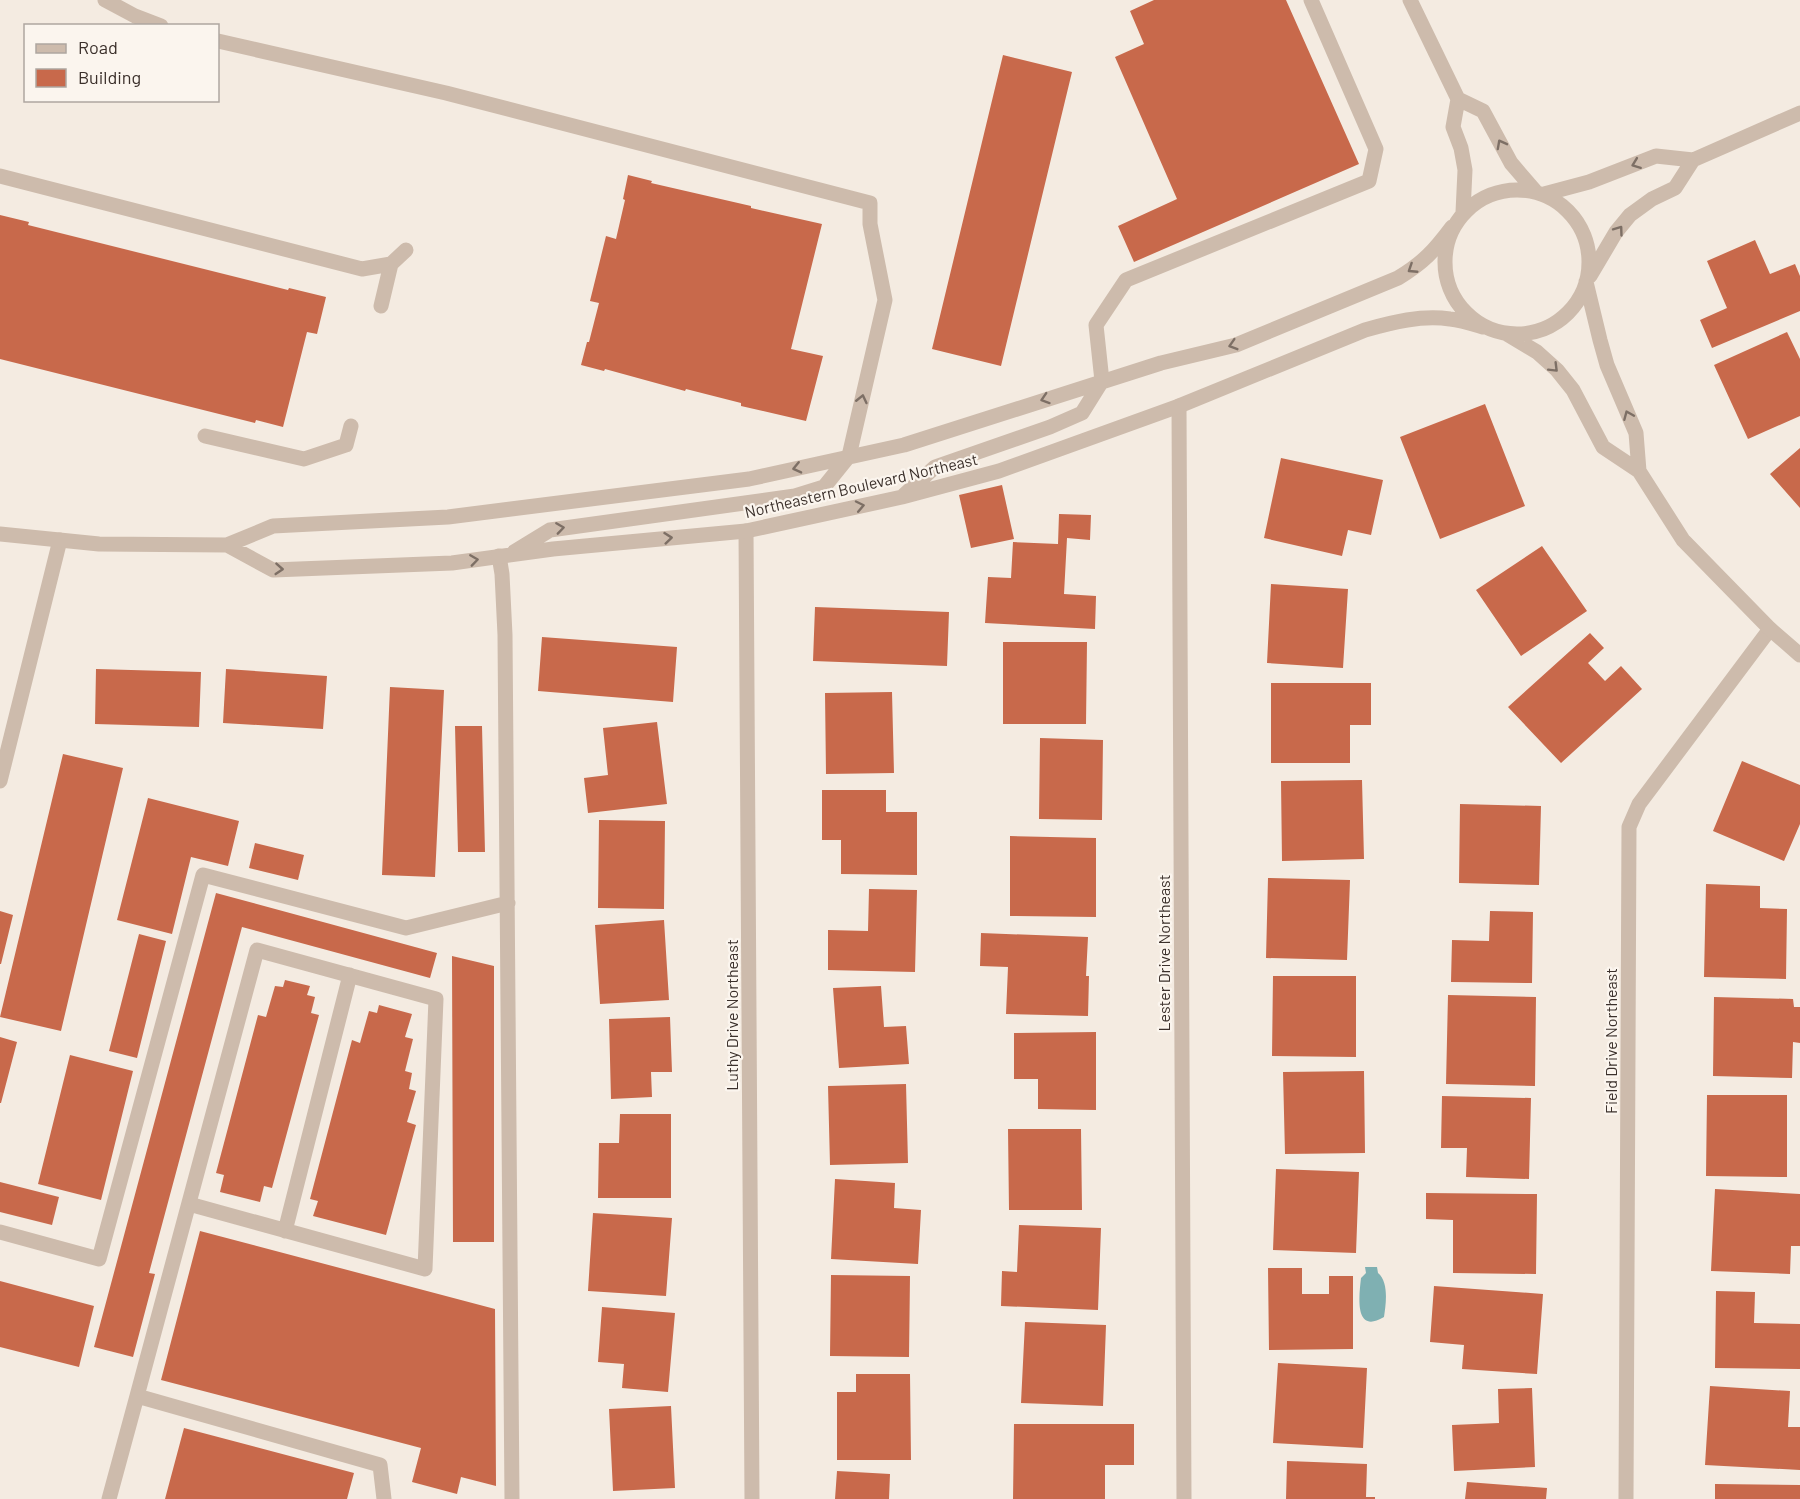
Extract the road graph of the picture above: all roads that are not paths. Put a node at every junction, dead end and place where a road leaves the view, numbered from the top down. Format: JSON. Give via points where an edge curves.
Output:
{"nodes":[{"id":1,"x":105,"y":0,"type":"edge"},
{"id":2,"x":1311,"y":0,"type":"edge"},
{"id":3,"x":1410,"y":0,"type":"edge"},
{"id":4,"x":155,"y":24,"type":"edge"},
{"id":5,"x":219,"y":41,"type":"edge"},
{"id":6,"x":1458,"y":99,"type":"junction"},
{"id":7,"x":1800,"y":113,"type":"edge"},
{"id":8,"x":1693,"y":159,"type":"junction"},
{"id":9,"x":0,"y":177,"type":"edge"},
{"id":10,"x":1539,"y":193,"type":"junction"},
{"id":11,"x":1463,"y":212,"type":"junction"},
{"id":12,"x":1452,"y":227,"type":"junction"},
{"id":13,"x":406,"y":250,"type":"dead end"},
{"id":14,"x":391,"y":264,"type":"junction"},
{"id":15,"x":1587,"y":281,"type":"junction"},
{"id":16,"x":381,"y":306,"type":"dead end"},
{"id":17,"x":1483,"y":327,"type":"junction"},
{"id":18,"x":1507,"y":334,"type":"junction"},
{"id":19,"x":1102,"y":381,"type":"junction"},
{"id":20,"x":1179,"y":406,"type":"junction"},
{"id":21,"x":351,"y":426,"type":"dead end"},
{"id":22,"x":205,"y":436,"type":"dead end"},
{"id":23,"x":849,"y":456,"type":"junction"},
{"id":24,"x":1639,"y":471,"type":"junction"},
{"id":25,"x":902,"y":497,"type":"junction"},
{"id":26,"x":746,"y":531,"type":"junction"},
{"id":27,"x":0,"y":534,"type":"edge"},
{"id":28,"x":60,"y":540,"type":"junction"},
{"id":29,"x":227,"y":545,"type":"junction"},
{"id":30,"x":504,"y":555,"type":"junction"},
{"id":31,"x":1770,"y":629,"type":"junction"},
{"id":32,"x":1800,"y":655,"type":"edge"},
{"id":33,"x":0,"y":781,"type":"edge"},
{"id":34,"x":508,"y":903,"type":"junction"},
{"id":35,"x":350,"y":975,"type":"junction"},
{"id":36,"x":189,"y":1204,"type":"junction"},
{"id":37,"x":285,"y":1231,"type":"junction"},
{"id":38,"x":0,"y":1232,"type":"edge"},
{"id":39,"x":137,"y":1396,"type":"junction"},
{"id":40,"x":109,"y":1499,"type":"edge"},
{"id":41,"x":384,"y":1499,"type":"edge"},
{"id":42,"x":512,"y":1499,"type":"edge"},
{"id":43,"x":752,"y":1499,"type":"edge"},
{"id":44,"x":1184,"y":1499,"type":"edge"},
{"id":45,"x":1626,"y":1499,"type":"edge"}],
"edges":[{"from":1,"to":4,"type":"street"},
{"from":2,"to":19,"type":"street","via":[[1376,149],[1368,181],[1126,279],[1096,325]]},
{"from":3,"to":6,"type":"street"},
{"from":23,"to":5,"type":"street","one_way":true,"via":[[885,300],[870,224],[870,203],[446,93]]},
{"from":10,"to":6,"type":"street","one_way":true,"via":[[1511,163],[1483,111]]},
{"from":6,"to":11,"type":"street","via":[[1453,127],[1465,170]]},
{"from":7,"to":8,"type":"street","name":"Northeastern Boulevard Northeast"},
{"from":8,"to":10,"type":"street","name":"Northeastern Boulevard Northeast","one_way":true,"via":[[1656,156],[1589,182]]},
{"from":15,"to":8,"type":"street","name":"Northeastern Boulevard Northeast","one_way":true,"via":[[1630,215],[1675,188]]},
{"from":9,"to":14,"type":"street","via":[[362,268]]},
{"from":10,"to":11,"type":"street","name":"Northeastern Boulevard Northeast","via":[[1516,189],[1496,192]]},
{"from":10,"to":15,"type":"street","name":"Northeastern Boulevard Northeast","via":[[1562,205],[1576,220],[1586,239]]},
{"from":11,"to":12,"type":"street","name":"Northeastern Boulevard Northeast"},
{"from":12,"to":17,"type":"street","name":"Northeastern Boulevard Northeast","via":[[1445,249],[1444,272],[1451,294],[1465,313]]},
{"from":12,"to":19,"type":"street","name":"Northeastern Boulevard Northeast","one_way":true,"via":[[1421,264],[1398,278],[1236,345]]},
{"from":13,"to":14,"type":"street"},
{"from":14,"to":16,"type":"street"},
{"from":15,"to":18,"type":"street","name":"Northeastern Boulevard Northeast","via":[[1578,302],[1565,317],[1528,334]]},
{"from":24,"to":15,"type":"street","one_way":true,"via":[[1636,433],[1607,365]]},
{"from":17,"to":18,"type":"street","name":"Northeastern Boulevard Northeast"},
{"from":17,"to":20,"type":"street","name":"Northeastern Boulevard Northeast","via":[[1432,318],[1386,324]]},
{"from":18,"to":24,"type":"street","one_way":true,"via":[[1557,370],[1573,390],[1603,447]]},
{"from":19,"to":23,"type":"street","name":"Northeastern Boulevard Northeast","one_way":true,"via":[[904,445]]},
{"from":19,"to":25,"type":"street","via":[[1082,413],[935,467]]},
{"from":20,"to":25,"type":"street","name":"Northeastern Boulevard Northeast","via":[[999,471]]},
{"from":20,"to":44,"type":"street","name":"Lester Drive Northeast"},
{"from":21,"to":22,"type":"street","via":[[346,445],[304,459]]},
{"from":23,"to":29,"type":"street","name":"Northeastern Boulevard Northeast","one_way":true,"via":[[749,479],[448,517],[273,526]]},
{"from":30,"to":23,"type":"street","one_way":true,"via":[[550,530],[795,496],[824,487]]},
{"from":24,"to":31,"type":"street","via":[[1683,540]]},
{"from":26,"to":25,"type":"street","name":"Northeastern Boulevard Northeast","one_way":true},
{"from":30,"to":26,"type":"street","name":"Northeastern Boulevard Northeast","one_way":true},
{"from":26,"to":43,"type":"street","name":"Luthy Drive Northeast"},
{"from":27,"to":28,"type":"street","name":"Northeastern Boulevard Northeast"},
{"from":28,"to":29,"type":"street","name":"Northeastern Boulevard Northeast"},
{"from":28,"to":33,"type":"street"},
{"from":29,"to":30,"type":"street","name":"Northeastern Boulevard Northeast","one_way":true,"via":[[273,570],[452,563]]},
{"from":30,"to":34,"type":"street"},
{"from":31,"to":32,"type":"street"},
{"from":31,"to":45,"type":"street","name":"Field Drive Northeast","via":[[1645,795],[1629,827]]},
{"from":34,"to":38,"type":"street","via":[[406,928],[203,875],[99,1259]]},
{"from":34,"to":42,"type":"street"},
{"from":35,"to":36,"type":"street","via":[[257,950]]},
{"from":35,"to":37,"type":"street"},
{"from":35,"to":37,"type":"street","via":[[436,999],[425,1269]]},
{"from":36,"to":37,"type":"street"},
{"from":36,"to":39,"type":"street"},
{"from":39,"to":40,"type":"street"},
{"from":39,"to":41,"type":"street","via":[[380,1465]]}]}
